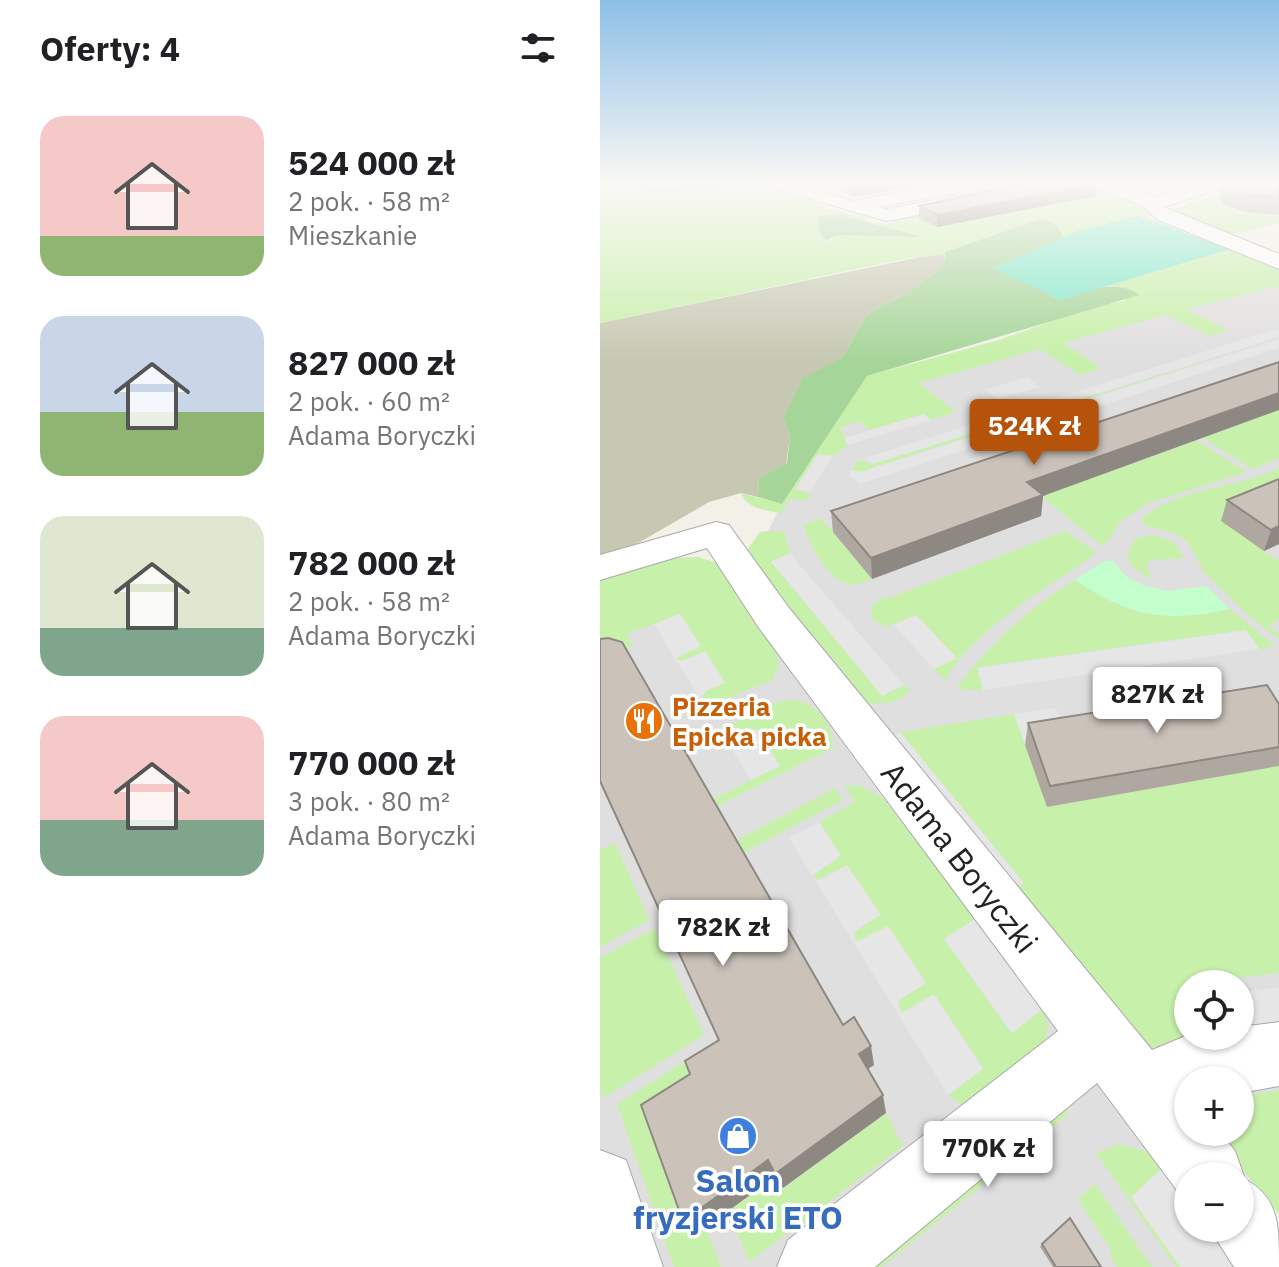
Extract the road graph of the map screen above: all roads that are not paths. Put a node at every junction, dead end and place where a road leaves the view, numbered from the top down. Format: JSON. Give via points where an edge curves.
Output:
{"nodes":[{"id":1,"x":1227,"y":241,"type":"edge"},
{"id":2,"x":1279,"y":262,"type":"edge"},
{"id":3,"x":600,"y":568,"type":"edge"},
{"id":4,"x":1279,"y":1054,"type":"edge"},
{"id":5,"x":1122,"y":1062,"type":"junction"},
{"id":6,"x":1199,"y":1162,"type":"edge"},
{"id":7,"x":600,"y":1186,"type":"edge"},
{"id":8,"x":1254,"y":1232,"type":"edge"},
{"id":9,"x":1279,"y":1264,"type":"edge"},
{"id":10,"x":625,"y":1267,"type":"edge"},
{"id":11,"x":815,"y":1267,"type":"edge"}],
"edges":[{"from":1,"to":2,"type":"street"},
{"from":3,"to":5,"type":"street","name":"Adama Boryczki","via":[[716,533],[774,618]]},
{"from":4,"to":5,"type":"street","via":[[1188,1068]]},
{"from":5,"to":6,"type":"street","name":"Adama Boryczki"},
{"from":5,"to":11,"type":"street"},
{"from":7,"to":10,"type":"street"},
{"from":8,"to":9,"type":"street"}]}
